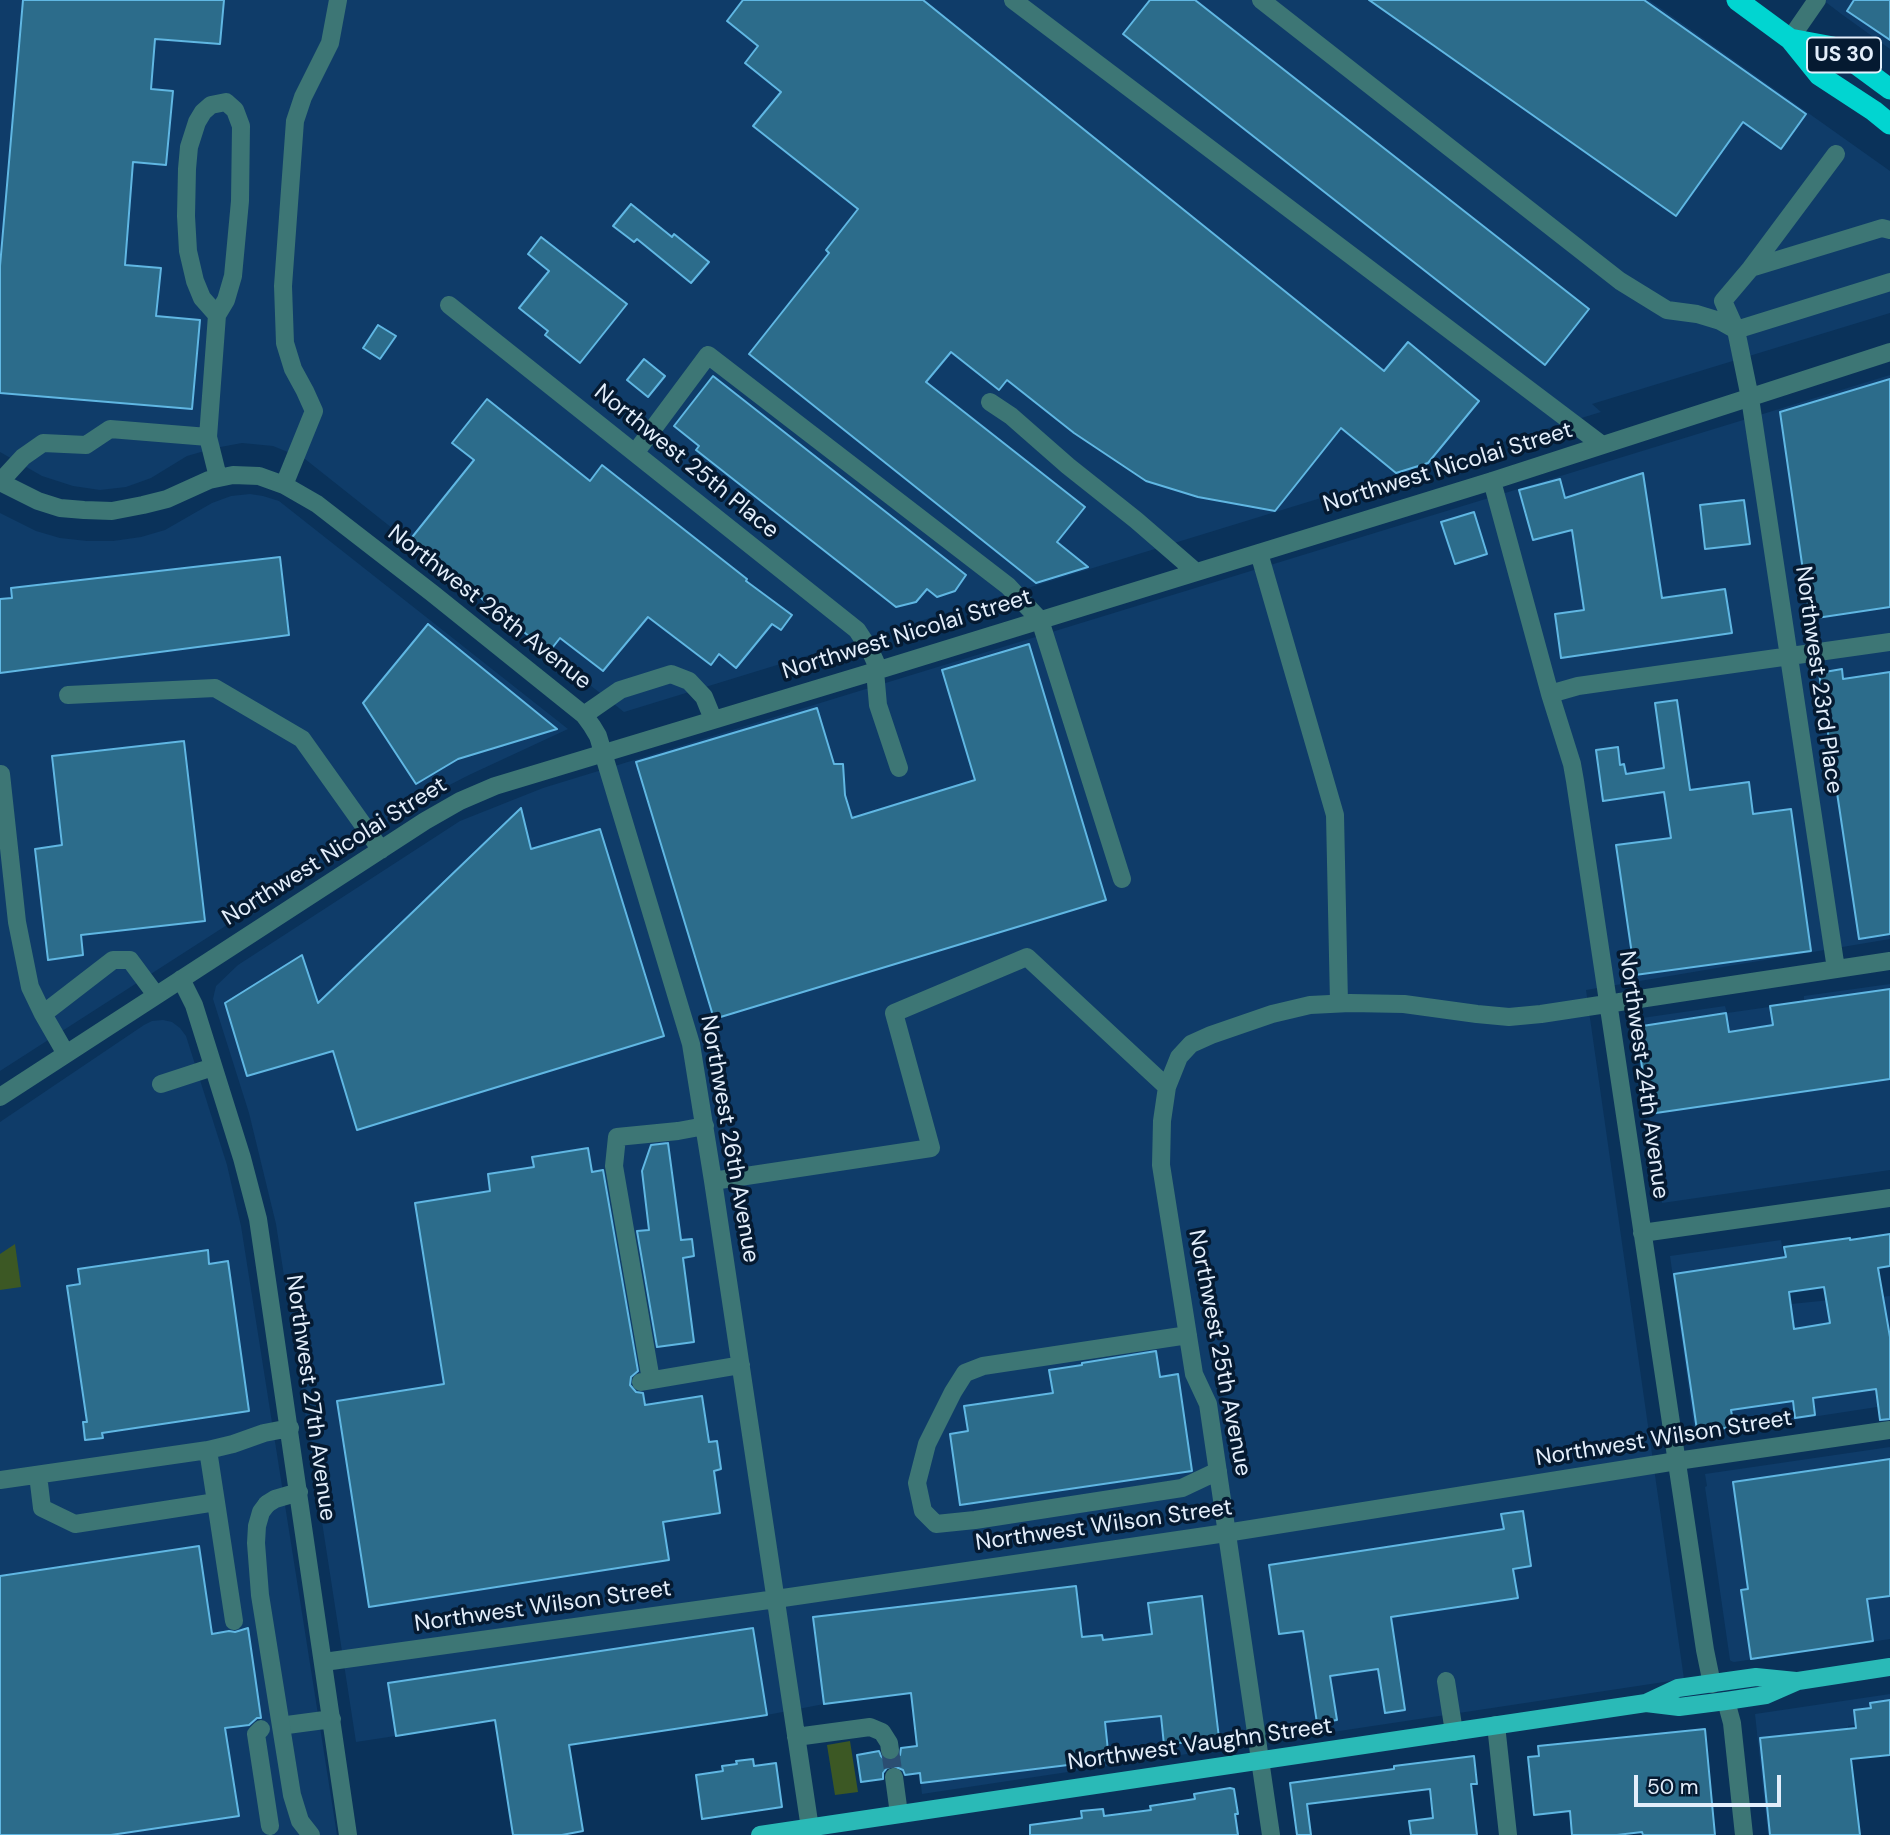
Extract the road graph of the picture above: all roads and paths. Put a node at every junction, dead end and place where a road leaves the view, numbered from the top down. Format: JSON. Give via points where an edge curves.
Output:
{"nodes":[{"id":1,"x":338,"y":0,"type":"edge"},
{"id":2,"x":1013,"y":0,"type":"edge"},
{"id":3,"x":1261,"y":0,"type":"edge"},
{"id":4,"x":1737,"y":0,"type":"edge"},
{"id":5,"x":1817,"y":0,"type":"edge"},
{"id":6,"x":1790,"y":39,"type":"junction"},
{"id":7,"x":1890,"y":89,"type":"edge"},
{"id":8,"x":1890,"y":124,"type":"edge"},
{"id":9,"x":1836,"y":153,"type":"dead end"},
{"id":10,"x":1890,"y":230,"type":"edge"},
{"id":11,"x":1751,"y":268,"type":"junction"},
{"id":12,"x":1890,"y":282,"type":"edge"},
{"id":13,"x":449,"y":305,"type":"dead end"},
{"id":14,"x":217,"y":315,"type":"junction"},
{"id":15,"x":1736,"y":330,"type":"junction"},
{"id":16,"x":1890,"y":352,"type":"edge"},
{"id":17,"x":1750,"y":398,"type":"junction"},
{"id":18,"x":990,"y":402,"type":"dead end"},
{"id":19,"x":208,"y":437,"type":"junction"},
{"id":20,"x":1602,"y":445,"type":"junction"},
{"id":21,"x":635,"y":453,"type":"junction"},
{"id":22,"x":218,"y":477,"type":"junction"},
{"id":23,"x":1492,"y":481,"type":"junction"},
{"id":24,"x":0,"y":482,"type":"edge"},
{"id":25,"x":284,"y":485,"type":"junction"},
{"id":26,"x":1259,"y":553,"type":"junction"},
{"id":27,"x":1196,"y":572,"type":"junction"},
{"id":28,"x":1040,"y":620,"type":"junction"},
{"id":29,"x":1890,"y":642,"type":"edge"},
{"id":30,"x":1790,"y":656,"type":"junction"},
{"id":31,"x":877,"y":670,"type":"junction"},
{"id":32,"x":1550,"y":694,"type":"junction"},
{"id":33,"x":68,"y":695,"type":"dead end"},
{"id":34,"x":584,"y":715,"type":"junction"},
{"id":35,"x":713,"y":719,"type":"junction"},
{"id":36,"x":603,"y":753,"type":"junction"},
{"id":37,"x":899,"y":768,"type":"dead end"},
{"id":38,"x":1,"y":774,"type":"edge"},
{"id":39,"x":381,"y":850,"type":"junction"},
{"id":40,"x":1122,"y":879,"type":"dead end"},
{"id":41,"x":1890,"y":961,"type":"edge"},
{"id":42,"x":1836,"y":970,"type":"junction"},
{"id":43,"x":181,"y":979,"type":"junction"},
{"id":44,"x":156,"y":995,"type":"junction"},
{"id":45,"x":1339,"y":1003,"type":"junction"},
{"id":46,"x":1608,"y":1003,"type":"junction"},
{"id":47,"x":43,"y":1014,"type":"junction"},
{"id":48,"x":66,"y":1054,"type":"junction"},
{"id":49,"x":213,"y":1067,"type":"junction"},
{"id":50,"x":161,"y":1084,"type":"dead end"},
{"id":51,"x":1167,"y":1087,"type":"junction"},
{"id":52,"x":0,"y":1097,"type":"edge"},
{"id":53,"x":705,"y":1126,"type":"junction"},
{"id":54,"x":713,"y":1181,"type":"junction"},
{"id":55,"x":1890,"y":1198,"type":"edge"},
{"id":56,"x":1642,"y":1233,"type":"junction"},
{"id":57,"x":1188,"y":1335,"type":"junction"},
{"id":58,"x":741,"y":1365,"type":"junction"},
{"id":59,"x":290,"y":1428,"type":"junction"},
{"id":60,"x":1890,"y":1430,"type":"edge"},
{"id":61,"x":208,"y":1450,"type":"junction"},
{"id":62,"x":1677,"y":1461,"type":"junction"},
{"id":63,"x":1218,"y":1471,"type":"junction"},
{"id":64,"x":38,"y":1475,"type":"junction"},
{"id":65,"x":0,"y":1480,"type":"edge"},
{"id":66,"x":299,"y":1492,"type":"junction"},
{"id":67,"x":216,"y":1502,"type":"junction"},
{"id":68,"x":1226,"y":1533,"type":"junction"},
{"id":69,"x":776,"y":1599,"type":"junction"},
{"id":70,"x":234,"y":1621,"type":"dead end"},
{"id":71,"x":324,"y":1662,"type":"junction"},
{"id":72,"x":1890,"y":1667,"type":"edge"},
{"id":73,"x":1446,"y":1681,"type":"dead end"},
{"id":74,"x":1798,"y":1681,"type":"junction"},
{"id":75,"x":1712,"y":1684,"type":"junction"},
{"id":76,"x":1726,"y":1701,"type":"junction"},
{"id":77,"x":1646,"y":1703,"type":"junction"},
{"id":78,"x":332,"y":1719,"type":"junction"},
{"id":79,"x":287,"y":1725,"type":"dead end"},
{"id":80,"x":1496,"y":1725,"type":"junction"},
{"id":81,"x":261,"y":1729,"type":"dead end"},
{"id":82,"x":1454,"y":1732,"type":"junction"},
{"id":83,"x":796,"y":1737,"type":"junction"},
{"id":84,"x":890,"y":1750,"type":"tunnel mouth"},
{"id":85,"x":1260,"y":1760,"type":"junction"},
{"id":86,"x":894,"y":1777,"type":"tunnel mouth"},
{"id":87,"x":899,"y":1814,"type":"junction"},
{"id":88,"x":270,"y":1826,"type":"dead end"},
{"id":89,"x":811,"y":1831,"type":"edge"},
{"id":90,"x":312,"y":1835,"type":"edge"},
{"id":91,"x":348,"y":1835,"type":"edge"},
{"id":92,"x":760,"y":1835,"type":"edge"},
{"id":93,"x":1271,"y":1835,"type":"edge"},
{"id":94,"x":1508,"y":1835,"type":"edge"},
{"id":95,"x":1744,"y":1835,"type":"edge"}],
"edges":[{"from":1,"to":25,"type":"street","via":[[330,43],[295,121],[283,286],[285,343],[314,411]]},
{"from":2,"to":20,"type":"street"},
{"from":3,"to":15,"type":"street","via":[[1620,281],[1667,310],[1697,314]]},
{"from":4,"to":6,"type":"highway","number":"US 30"},
{"from":5,"to":6,"type":"street"},
{"from":6,"to":7,"type":"highway","number":"US 30","via":[[1833,47]]},
{"from":6,"to":8,"type":"highway","number":"US 30","via":[[1819,75]]},
{"from":9,"to":11,"type":"street"},
{"from":10,"to":11,"type":"street","via":[[1882,228]]},
{"from":11,"to":15,"type":"street","name":"Northwest 23rd Place","via":[[1723,300]]},
{"from":12,"to":15,"type":"street"},
{"from":13,"to":21,"type":"street","name":"Northwest 25th Place"},
{"from":14,"to":14,"type":"street","via":[[202,298],[188,251],[187,169],[197,122],[211,105],[226,102],[241,126],[240,201],[233,276]]},
{"from":14,"to":19,"type":"street"},
{"from":15,"to":17,"type":"street","name":"Northwest 23rd Place"},
{"from":16,"to":17,"type":"street","name":"Northwest Nicolai Street"},
{"from":17,"to":20,"type":"street","name":"Northwest Nicolai Street"},
{"from":17,"to":30,"type":"street","name":"Northwest 23rd Place"},
{"from":18,"to":27,"type":"street"},
{"from":19,"to":22,"type":"street"},
{"from":19,"to":24,"type":"street","via":[[110,429],[86,445],[43,443]]},
{"from":20,"to":23,"type":"street","name":"Northwest Nicolai Street"},
{"from":21,"to":28,"type":"street","via":[[708,355],[1008,586]]},
{"from":21,"to":31,"type":"street","name":"Northwest 25th Place","via":[[857,630]]},
{"from":22,"to":24,"type":"street","name":"Northwest 26th Avenue","via":[[167,499],[112,510],[60,508]]},
{"from":22,"to":25,"type":"street","name":"Northwest 26th Avenue","via":[[259,476]]},
{"from":23,"to":26,"type":"street","name":"Northwest Nicolai Street"},
{"from":23,"to":32,"type":"street","name":"Northwest 24th Avenue"},
{"from":25,"to":34,"type":"street","name":"Northwest 26th Avenue","via":[[317,504]]},
{"from":26,"to":27,"type":"street","name":"Northwest Nicolai Street"},
{"from":26,"to":45,"type":"street","via":[[1335,815]]},
{"from":27,"to":28,"type":"street","name":"Northwest Nicolai Street"},
{"from":28,"to":31,"type":"street","name":"Northwest Nicolai Street"},
{"from":28,"to":40,"type":"street"},
{"from":29,"to":30,"type":"street"},
{"from":30,"to":32,"type":"street","via":[[1578,686]]},
{"from":30,"to":42,"type":"street","name":"Northwest 23rd Place"},
{"from":31,"to":35,"type":"street","name":"Northwest Nicolai Street"},
{"from":31,"to":37,"type":"street","via":[[878,705]]},
{"from":32,"to":46,"type":"street","name":"Northwest 24th Avenue","via":[[1572,764]]},
{"from":33,"to":39,"type":"street","via":[[215,688],[302,739]]},
{"from":34,"to":35,"type":"street","via":[[621,691],[671,674],[689,681],[704,697]]},
{"from":34,"to":36,"type":"street","name":"Northwest 26th Avenue"},
{"from":35,"to":36,"type":"street","name":"Northwest Nicolai Street"},
{"from":36,"to":39,"type":"street","name":"Northwest Nicolai Street","via":[[476,794]]},
{"from":36,"to":53,"type":"street","name":"Northwest 26th Avenue","via":[[684,1018]]},
{"from":38,"to":47,"type":"street","via":[[17,922],[30,987]]},
{"from":39,"to":43,"type":"street","name":"Northwest Nicolai Street"},
{"from":41,"to":42,"type":"street","name":"Northwest 25th Avenue"},
{"from":42,"to":46,"type":"street","name":"Northwest 25th Avenue"},
{"from":43,"to":44,"type":"street","name":"Northwest Nicolai Street"},
{"from":43,"to":49,"type":"street","name":"Northwest 27th Avenue"},
{"from":44,"to":47,"type":"street","via":[[130,960],[113,960]]},
{"from":44,"to":48,"type":"street","name":"Northwest Nicolai Street"},
{"from":45,"to":46,"type":"street","name":"Northwest 25th Avenue","via":[[1404,1004],[1509,1017]]},
{"from":45,"to":51,"type":"street","name":"Northwest 25th Avenue","via":[[1272,1014],[1191,1044],[1179,1056]]},
{"from":46,"to":56,"type":"street","name":"Northwest 24th Avenue"},
{"from":47,"to":48,"type":"street"},
{"from":48,"to":52,"type":"street","name":"Northwest Nicolai Street"},
{"from":49,"to":50,"type":"street"},
{"from":49,"to":59,"type":"street","name":"Northwest 27th Avenue","via":[[258,1219]]},
{"from":51,"to":54,"type":"street","via":[[1027,957],[894,1013],[931,1148]]},
{"from":51,"to":57,"type":"street","name":"Northwest 25th Avenue","via":[[1161,1166]]},
{"from":53,"to":54,"type":"street","name":"Northwest 26th Avenue"},
{"from":53,"to":58,"type":"street","via":[[617,1137],[614,1166],[646,1381]]},
{"from":54,"to":58,"type":"street","name":"Northwest 26th Avenue"},
{"from":55,"to":56,"type":"street"},
{"from":56,"to":62,"type":"street","name":"Northwest 24th Avenue"},
{"from":57,"to":63,"type":"street","name":"Northwest 25th Avenue","via":[[1194,1374],[1208,1404]]},
{"from":57,"to":63,"type":"street","via":[[983,1366],[965,1373],[927,1444],[917,1483],[923,1511],[936,1524],[975,1520],[1182,1488]]},
{"from":58,"to":69,"type":"street","name":"Northwest 26th Avenue"},
{"from":59,"to":61,"type":"street"},
{"from":59,"to":66,"type":"street","name":"Northwest 27th Avenue"},
{"from":60,"to":62,"type":"street","name":"Northwest Wilson Street"},
{"from":61,"to":64,"type":"street"},
{"from":61,"to":67,"type":"street"},
{"from":62,"to":68,"type":"street","name":"Northwest Wilson Street"},
{"from":62,"to":75,"type":"street","name":"Northwest 24th Avenue"},
{"from":63,"to":68,"type":"street","name":"Northwest 25th Avenue"},
{"from":64,"to":65,"type":"street"},
{"from":64,"to":67,"type":"street","via":[[42,1507],[75,1524]]},
{"from":66,"to":71,"type":"street","name":"Northwest 27th Avenue"},
{"from":66,"to":90,"type":"street","bridge":true,"via":[[267,1504],[257,1526],[256,1543],[292,1795],[300,1821]]},
{"from":67,"to":70,"type":"street"},
{"from":68,"to":69,"type":"street","name":"Northwest Wilson Street"},
{"from":68,"to":85,"type":"street","name":"Northwest 25th Avenue"},
{"from":69,"to":71,"type":"street","name":"Northwest Wilson Street"},
{"from":69,"to":83,"type":"street","name":"Northwest 26th Avenue"},
{"from":71,"to":78,"type":"street","name":"Northwest 27th Avenue"},
{"from":72,"to":74,"type":"main road","name":"Northwest Vaughn Street"},
{"from":73,"to":82,"type":"street"},
{"from":74,"to":75,"type":"main road","name":"Northwest Vaughn Street","via":[[1756,1677]]},
{"from":74,"to":76,"type":"main road","name":"Northwest Vaughn Street","via":[[1766,1695]]},
{"from":75,"to":77,"type":"main road","name":"Northwest Vaughn Street","via":[[1678,1688]]},
{"from":76,"to":77,"type":"main road","name":"Northwest Vaughn Street","via":[[1679,1707]]},
{"from":76,"to":95,"type":"street"},
{"from":77,"to":80,"type":"main road","name":"Northwest Vaughn Street"},
{"from":78,"to":79,"type":"street"},
{"from":78,"to":91,"type":"street","name":"Northwest 27th Avenue"},
{"from":80,"to":82,"type":"main road","name":"Northwest Vaughn Street"},
{"from":80,"to":94,"type":"street"},
{"from":81,"to":88,"type":"street","via":[[256,1734]]},
{"from":82,"to":85,"type":"main road","name":"Northwest Vaughn Street"},
{"from":83,"to":84,"type":"street","via":[[870,1727],[886,1737]]},
{"from":83,"to":89,"type":"street","name":"Northwest 26th Avenue"},
{"from":85,"to":87,"type":"main road","name":"Northwest Vaughn Street"},
{"from":85,"to":93,"type":"street","name":"Northwest 25th Avenue"},
{"from":86,"to":87,"type":"street"},
{"from":87,"to":89,"type":"main road","name":"Northwest Vaughn Street"},
{"from":89,"to":92,"type":"main road","name":"Northwest Vaughn Street"}]}
